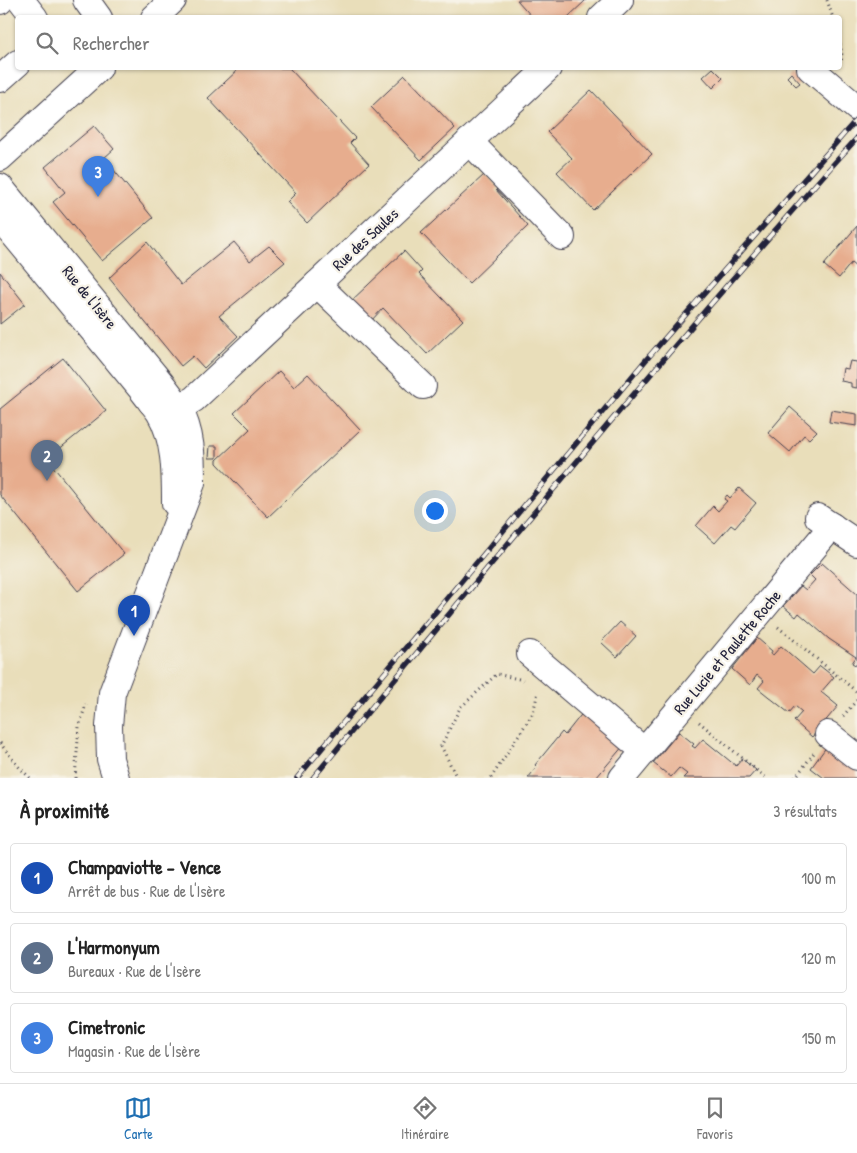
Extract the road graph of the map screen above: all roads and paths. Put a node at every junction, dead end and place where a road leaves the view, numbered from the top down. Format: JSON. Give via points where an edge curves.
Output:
{"nodes":[{"id":1,"x":21,"y":0,"type":"edge"},
{"id":2,"x":86,"y":0,"type":"edge"},
{"id":3,"x":173,"y":0,"type":"edge"},
{"id":4,"x":620,"y":0,"type":"edge"},
{"id":5,"x":827,"y":0,"type":"edge"},
{"id":6,"x":33,"y":15,"type":"edge"},
{"id":7,"x":97,"y":15,"type":"edge"},
{"id":8,"x":157,"y":15,"type":"edge"},
{"id":9,"x":604,"y":15,"type":"edge"},
{"id":10,"x":832,"y":15,"type":"edge"},
{"id":11,"x":15,"y":66,"type":"edge"},
{"id":12,"x":97,"y":70,"type":"edge"},
{"id":13,"x":546,"y":70,"type":"edge"},
{"id":14,"x":815,"y":70,"type":"edge"},
{"id":15,"x":835,"y":78,"type":"edge"},
{"id":16,"x":0,"y":79,"type":"edge"},
{"id":17,"x":857,"y":108,"type":"edge"},
{"id":18,"x":470,"y":141,"type":"junction"},
{"id":19,"x":0,"y":158,"type":"edge"},
{"id":20,"x":0,"y":187,"type":"edge"},
{"id":21,"x":0,"y":218,"type":"edge"},
{"id":22,"x":562,"y":237,"type":"dead end"},
{"id":23,"x":317,"y":284,"type":"junction"},
{"id":24,"x":423,"y":386,"type":"dead end"},
{"id":25,"x":151,"y":402,"type":"junction"},
{"id":26,"x":179,"y":408,"type":"junction"},
{"id":27,"x":176,"y":524,"type":"junction"},
{"id":28,"x":857,"y":543,"type":"edge"},
{"id":29,"x":761,"y":612,"type":"junction"},
{"id":30,"x":530,"y":654,"type":"dead end"},
{"id":31,"x":531,"y":681,"type":"dead end"},
{"id":32,"x":538,"y":691,"type":"dead end"},
{"id":33,"x":857,"y":692,"type":"edge"},
{"id":34,"x":681,"y":707,"type":"junction"},
{"id":35,"x":828,"y":734,"type":"dead end"},
{"id":36,"x":0,"y":743,"type":"edge"},
{"id":37,"x":643,"y":750,"type":"junction"},
{"id":38,"x":857,"y":757,"type":"edge"},
{"id":39,"x":30,"y":778,"type":"edge"},
{"id":40,"x":116,"y":778,"type":"edge"},
{"id":41,"x":458,"y":778,"type":"edge"},
{"id":42,"x":491,"y":778,"type":"edge"},
{"id":43,"x":622,"y":778,"type":"edge"},
{"id":44,"x":766,"y":778,"type":"edge"}],
"edges":[{"from":1,"to":6,"type":"street"},
{"from":2,"to":7,"type":"street"},
{"from":3,"to":8,"type":"street"},
{"from":4,"to":9,"type":"street"},
{"from":5,"to":10,"type":"path"},
{"from":11,"to":16,"type":"street"},
{"from":12,"to":19,"type":"street"},
{"from":13,"to":18,"type":"street","name":"Rue des Saules"},
{"from":14,"to":15,"type":"street"},
{"from":15,"to":17,"type":"street"},
{"from":18,"to":22,"type":"street"},
{"from":18,"to":23,"type":"street","name":"Rue des Saules"},
{"from":20,"to":26,"type":"street","name":"Rue de l'Isère"},
{"from":21,"to":25,"type":"street","name":"Rue de l'Isère"},
{"from":23,"to":24,"type":"street"},
{"from":23,"to":26,"type":"street","name":"Rue des Saules","via":[[194,399]]},
{"from":25,"to":26,"type":"street"},
{"from":25,"to":27,"type":"street","name":"Rue de l'Isère","via":[[160,414],[169,438],[175,474]]},
{"from":26,"to":27,"type":"street","name":"Rue de l'Isère","via":[[192,454],[192,483]]},
{"from":27,"to":40,"type":"street","name":"Rue de l'Isère","via":[[112,693],[110,759]]},
{"from":28,"to":29,"type":"street","name":"Rue Lucie et Paulette Roche","via":[[825,521]]},
{"from":29,"to":33,"type":"path"},
{"from":29,"to":34,"type":"street","name":"Rue Lucie et Paulette Roche"},
{"from":30,"to":37,"type":"street"},
{"from":31,"to":41,"type":"path","via":[[497,674],[460,708],[441,746]]},
{"from":32,"to":42,"type":"path","via":[[533,713]]},
{"from":34,"to":37,"type":"street","name":"Rue Lucie et Paulette Roche"},
{"from":34,"to":44,"type":"path"},
{"from":35,"to":38,"type":"street"},
{"from":36,"to":39,"type":"path"},
{"from":37,"to":43,"type":"street","name":"Rue Lucie et Paulette Roche"}]}
